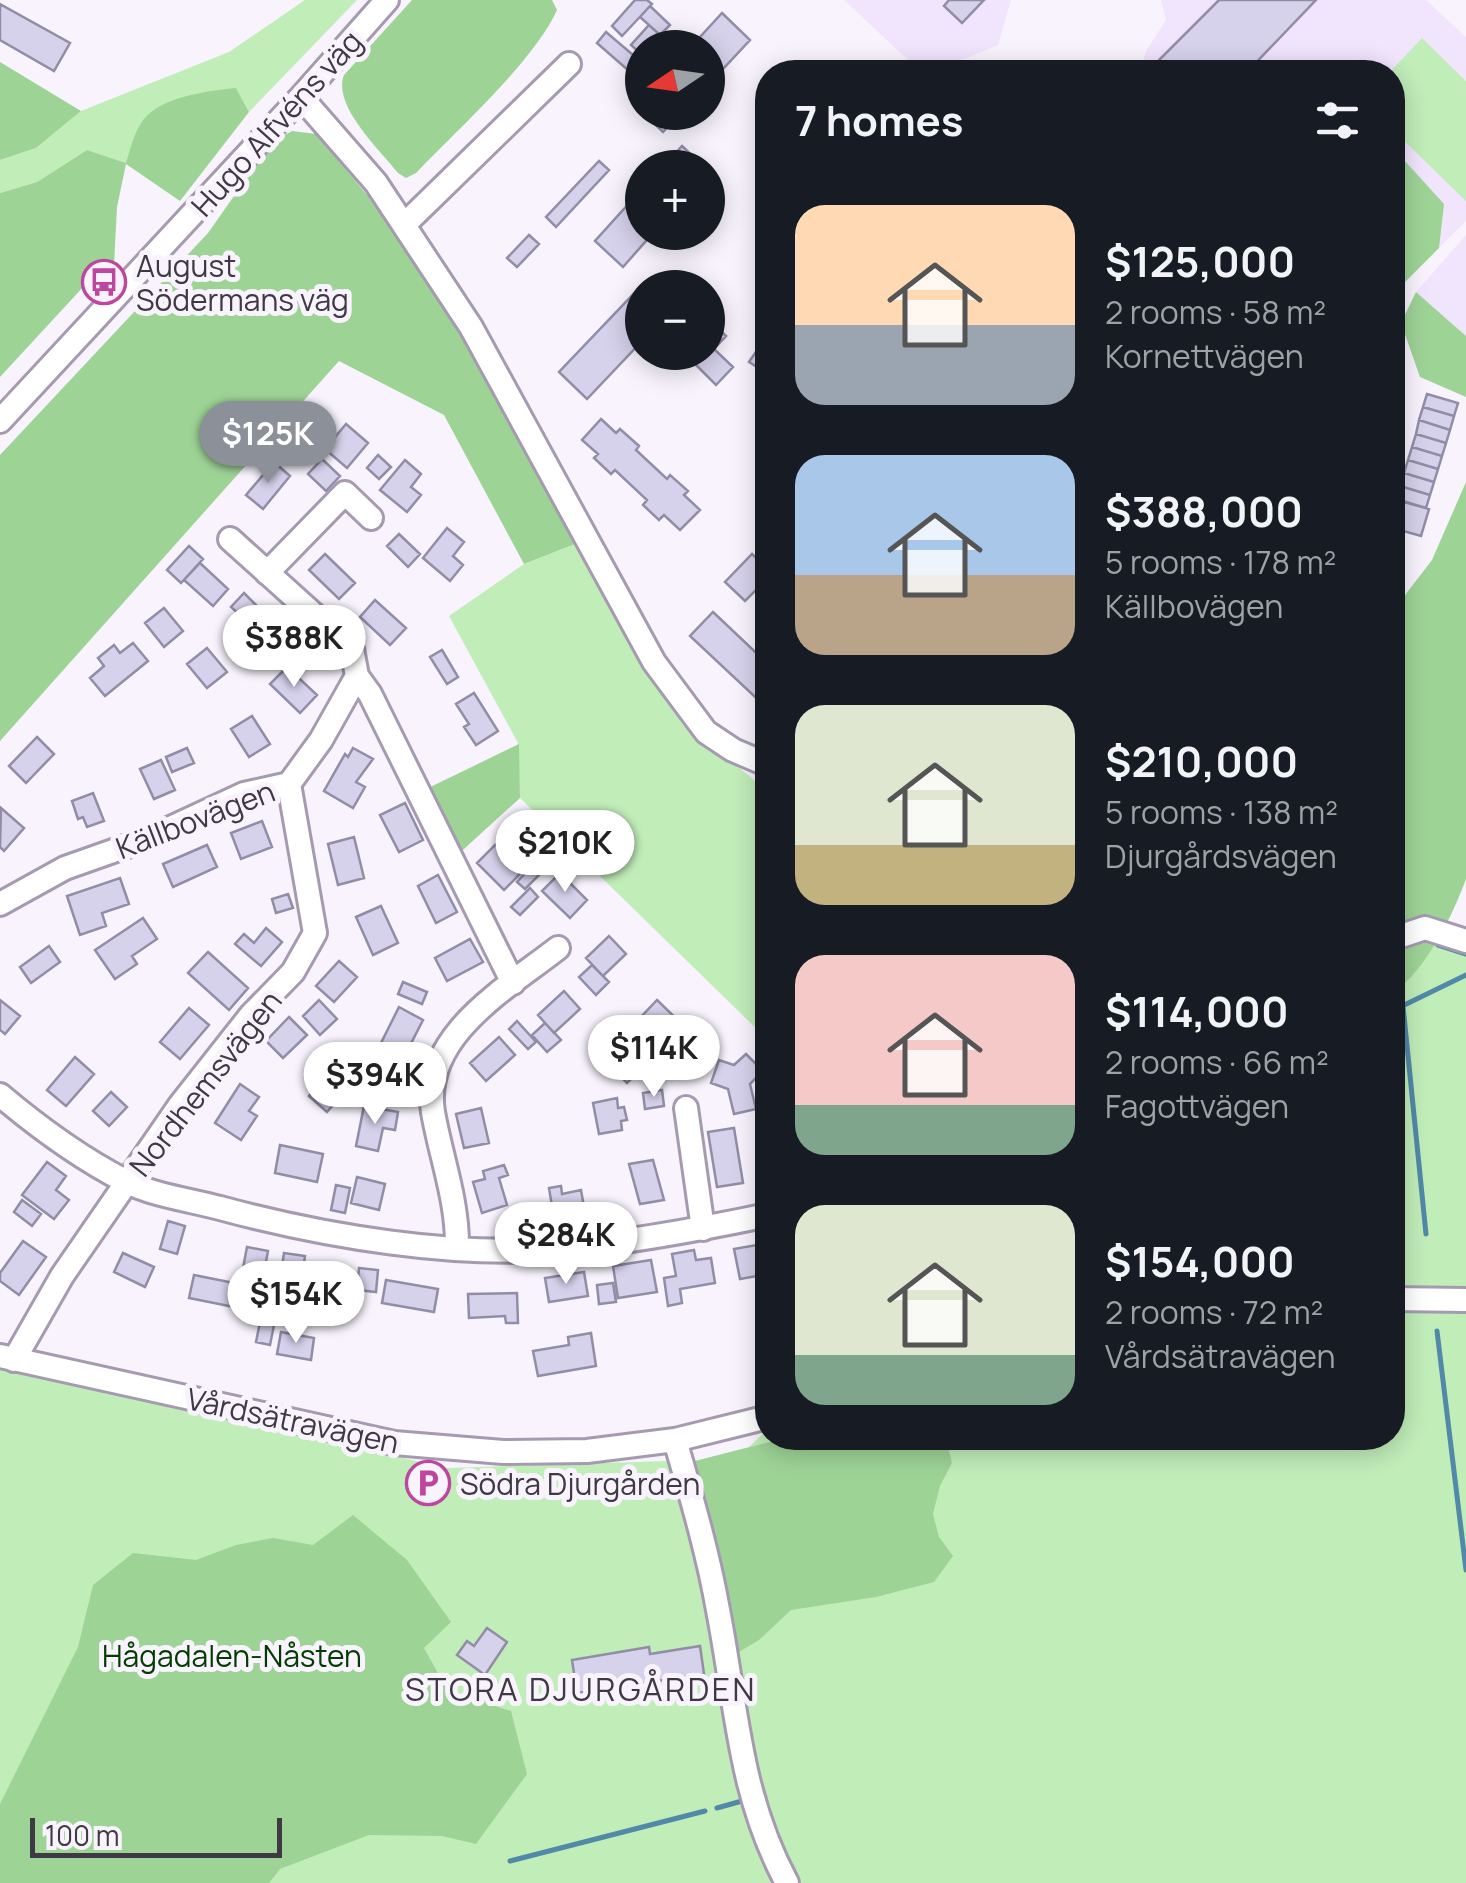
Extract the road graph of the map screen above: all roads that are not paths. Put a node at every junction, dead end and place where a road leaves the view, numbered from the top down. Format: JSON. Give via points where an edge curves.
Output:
{"nodes":[{"id":1,"x":387,"y":0,"type":"edge"},
{"id":2,"x":569,"y":64,"type":"dead end"},
{"id":3,"x":301,"y":97,"type":"junction"},
{"id":4,"x":405,"y":224,"type":"junction"},
{"id":5,"x":0,"y":422,"type":"edge"},
{"id":6,"x":371,"y":518,"type":"dead end"},
{"id":7,"x":230,"y":540,"type":"dead end"},
{"id":8,"x":267,"y":573,"type":"junction"},
{"id":9,"x":357,"y":676,"type":"junction"},
{"id":10,"x":755,"y":759,"type":"edge"},
{"id":11,"x":288,"y":784,"type":"junction"},
{"id":12,"x":0,"y":904,"type":"edge"},
{"id":13,"x":1405,"y":935,"type":"edge"},
{"id":14,"x":1466,"y":941,"type":"edge"},
{"id":15,"x":558,"y":948,"type":"dead end"},
{"id":16,"x":513,"y":983,"type":"junction"},
{"id":17,"x":0,"y":1095,"type":"edge"},
{"id":18,"x":686,"y":1108,"type":"dead end"},
{"id":19,"x":128,"y":1183,"type":"junction"},
{"id":20,"x":755,"y":1218,"type":"edge"},
{"id":21,"x":703,"y":1229,"type":"junction"},
{"id":22,"x":457,"y":1248,"type":"junction"},
{"id":23,"x":1405,"y":1300,"type":"edge"},
{"id":24,"x":1466,"y":1300,"type":"edge"},
{"id":25,"x":7,"y":1358,"type":"edge"},
{"id":26,"x":755,"y":1420,"type":"edge"},
{"id":27,"x":675,"y":1440,"type":"junction"},
{"id":28,"x":787,"y":1883,"type":"edge"}],
"edges":[{"from":1,"to":3,"type":"street","name":"Hugo Alfvéns väg"},
{"from":2,"to":4,"type":"street"},
{"from":3,"to":4,"type":"street"},
{"from":3,"to":5,"type":"street","name":"Hugo Alfvéns väg"},
{"from":4,"to":10,"type":"street","via":[[471,328],[654,662],[706,732]]},
{"from":6,"to":8,"type":"street","via":[[345,493]]},
{"from":7,"to":8,"type":"street"},
{"from":8,"to":9,"type":"street","via":[[352,650]]},
{"from":9,"to":11,"type":"street","name":"Källbovägen"},
{"from":9,"to":16,"type":"street"},
{"from":11,"to":12,"type":"street","name":"Källbovägen","via":[[244,794],[65,868]]},
{"from":11,"to":19,"type":"street","name":"Nordhemsvägen","via":[[315,933],[293,972],[180,1104]]},
{"from":13,"to":14,"type":"street","via":[[1425,928]]},
{"from":15,"to":16,"type":"street"},
{"from":16,"to":22,"type":"street","via":[[466,1022],[439,1057],[432,1107],[458,1218]]},
{"from":17,"to":19,"type":"street"},
{"from":18,"to":21,"type":"street"},
{"from":19,"to":22,"type":"street","via":[[255,1218]]},
{"from":19,"to":25,"type":"street","name":"Nordhemsvägen"},
{"from":20,"to":21,"type":"street"},
{"from":21,"to":22,"type":"street","via":[[562,1249]]},
{"from":23,"to":24,"type":"street"},
{"from":25,"to":27,"type":"street","name":"Vårdsätravägen","via":[[394,1443],[504,1452]]},
{"from":26,"to":27,"type":"street","name":"Vårdsätravägen"},
{"from":27,"to":28,"type":"street","via":[[718,1606],[743,1768],[766,1844]]}]}
